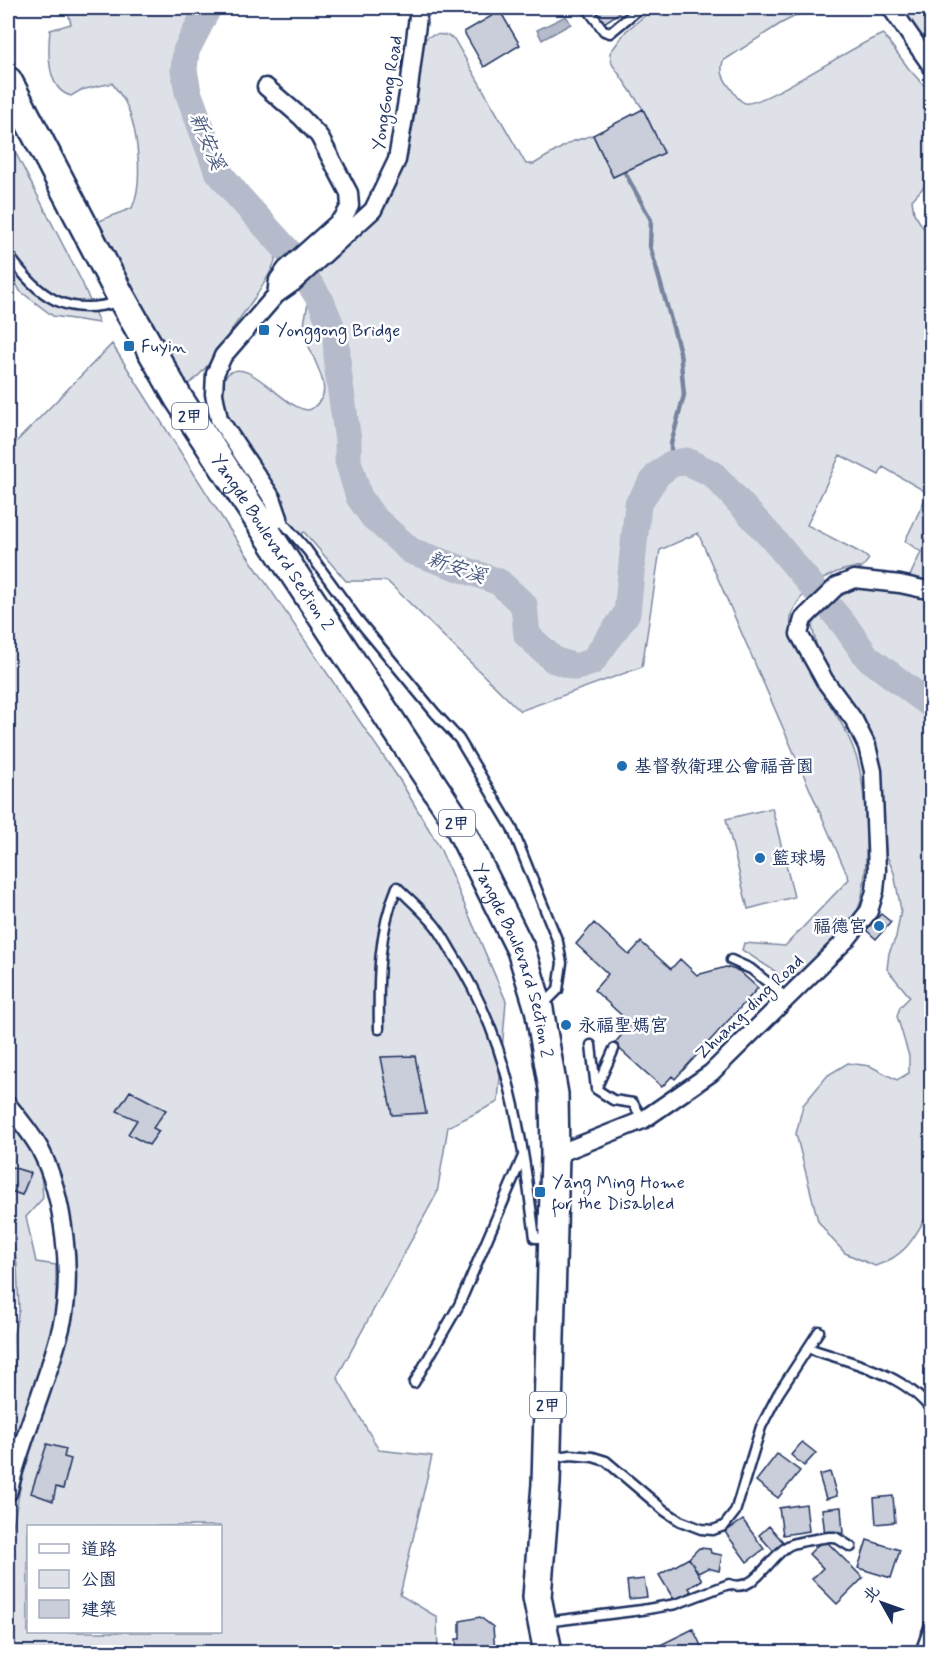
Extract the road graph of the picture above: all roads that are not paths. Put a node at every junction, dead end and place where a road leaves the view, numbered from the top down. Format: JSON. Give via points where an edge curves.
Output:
{"nodes":[{"id":1,"x":420,"y":8,"type":"edge"},
{"id":2,"x":587,"y":8,"type":"edge"},
{"id":3,"x":640,"y":8,"type":"edge"},
{"id":4,"x":891,"y":8,"type":"edge"},
{"id":5,"x":932,"y":67,"type":"edge"},
{"id":6,"x":8,"y":81,"type":"edge"},
{"id":7,"x":266,"y":87,"type":"dead end"},
{"id":8,"x":8,"y":254,"type":"edge"},
{"id":9,"x":310,"y":257,"type":"junction"},
{"id":10,"x":123,"y":300,"type":"junction"},
{"id":11,"x":272,"y":523,"type":"junction"},
{"id":12,"x":932,"y":591,"type":"edge"},
{"id":13,"x":731,"y":960,"type":"dead end"},
{"id":14,"x":788,"y":999,"type":"junction"},
{"id":15,"x":539,"y":1009,"type":"junction"},
{"id":16,"x":379,"y":1029,"type":"dead end"},
{"id":17,"x":591,"y":1045,"type":"dead end"},
{"id":18,"x":614,"y":1049,"type":"dead end"},
{"id":19,"x":596,"y":1089,"type":"junction"},
{"id":20,"x":8,"y":1105,"type":"edge"},
{"id":21,"x":643,"y":1120,"type":"junction"},
{"id":22,"x":524,"y":1154,"type":"junction"},
{"id":23,"x":555,"y":1155,"type":"junction"},
{"id":24,"x":553,"y":1238,"type":"junction"},
{"id":25,"x":819,"y":1331,"type":"dead end"},
{"id":26,"x":808,"y":1348,"type":"junction"},
{"id":27,"x":414,"y":1383,"type":"dead end"},
{"id":28,"x":932,"y":1411,"type":"edge"},
{"id":29,"x":547,"y":1459,"type":"junction"},
{"id":30,"x":8,"y":1493,"type":"edge"},
{"id":31,"x":851,"y":1547,"type":"dead end"},
{"id":32,"x":932,"y":1619,"type":"edge"},
{"id":33,"x":542,"y":1622,"type":"junction"},
{"id":34,"x":548,"y":1653,"type":"edge"},
{"id":35,"x":920,"y":1653,"type":"edge"}],
"edges":[{"from":1,"to":9,"type":"street","name":"YongGong Road","via":[[397,159],[373,210]]},
{"from":2,"to":3,"type":"lane","via":[[604,31],[610,33]]},
{"from":4,"to":5,"type":"street"},
{"from":6,"to":10,"type":"main road","number":"2甲"},
{"from":7,"to":9,"type":"street","via":[[320,136],[349,193],[350,206],[343,218]]},
{"from":8,"to":10,"type":"lane","via":[[46,297],[72,307],[99,308]]},
{"from":9,"to":11,"type":"street","via":[[223,356],[215,374],[219,419],[272,498]]},
{"from":10,"to":11,"type":"main road","name":"Yangde Boulevard Section 2","number":"2甲","via":[[179,399]]},
{"from":11,"to":15,"type":"main road","name":"Yangde Boulevard Section 2","number":"2甲","via":[[456,820],[521,950]]},
{"from":11,"to":15,"type":"lane","via":[[307,550],[358,620],[459,739],[512,828],[558,942],[562,963],[558,990]]},
{"from":12,"to":14,"type":"street","name":"Zhuang-ding Road","via":[[854,579],[837,586],[803,619],[799,634],[810,656],[867,746],[873,771],[877,870],[869,911]]},
{"from":13,"to":14,"type":"lane","via":[[751,969]]},
{"from":14,"to":21,"type":"street","name":"Zhuang-ding Road","via":[[711,1072]]},
{"from":15,"to":23,"type":"main road","name":"Yangde Boulevard Section 2","number":"2甲","via":[[554,1094]]},
{"from":16,"to":22,"type":"lane","via":[[378,969],[397,887],[434,924],[465,972],[494,1032]]},
{"from":17,"to":19,"type":"lane"},
{"from":18,"to":19,"type":"lane"},
{"from":19,"to":21,"type":"lane","via":[[613,1100],[633,1102]]},
{"from":20,"to":30,"type":"street","via":[[40,1150],[52,1181],[65,1256],[66,1297],[61,1327]]},
{"from":21,"to":23,"type":"street","name":"Zhuang-ding Road"},
{"from":22,"to":24,"type":"lane","via":[[535,1238]]},
{"from":22,"to":27,"type":"lane","via":[[459,1305]]},
{"from":23,"to":24,"type":"main road","name":"Yangde Boulevard Section 2","number":"2甲"},
{"from":24,"to":29,"type":"main road","name":"Yangde Boulevard Section 2","number":"2甲"},
{"from":25,"to":26,"type":"lane"},
{"from":26,"to":28,"type":"lane","via":[[888,1375]]},
{"from":26,"to":29,"type":"lane","via":[[761,1427],[735,1512],[724,1526],[701,1529],[680,1521],[606,1461],[571,1455]]},
{"from":29,"to":33,"type":"main road","name":"Yangde Boulevard Section 2","number":"2甲","via":[[537,1596]]},
{"from":31,"to":33,"type":"lane","via":[[835,1537],[788,1546],[744,1586],[729,1584],[676,1604]]},
{"from":32,"to":35,"type":"lane"},
{"from":33,"to":34,"type":"main road","name":"Yangde Boulevard Section 2","number":"2甲"}]}
